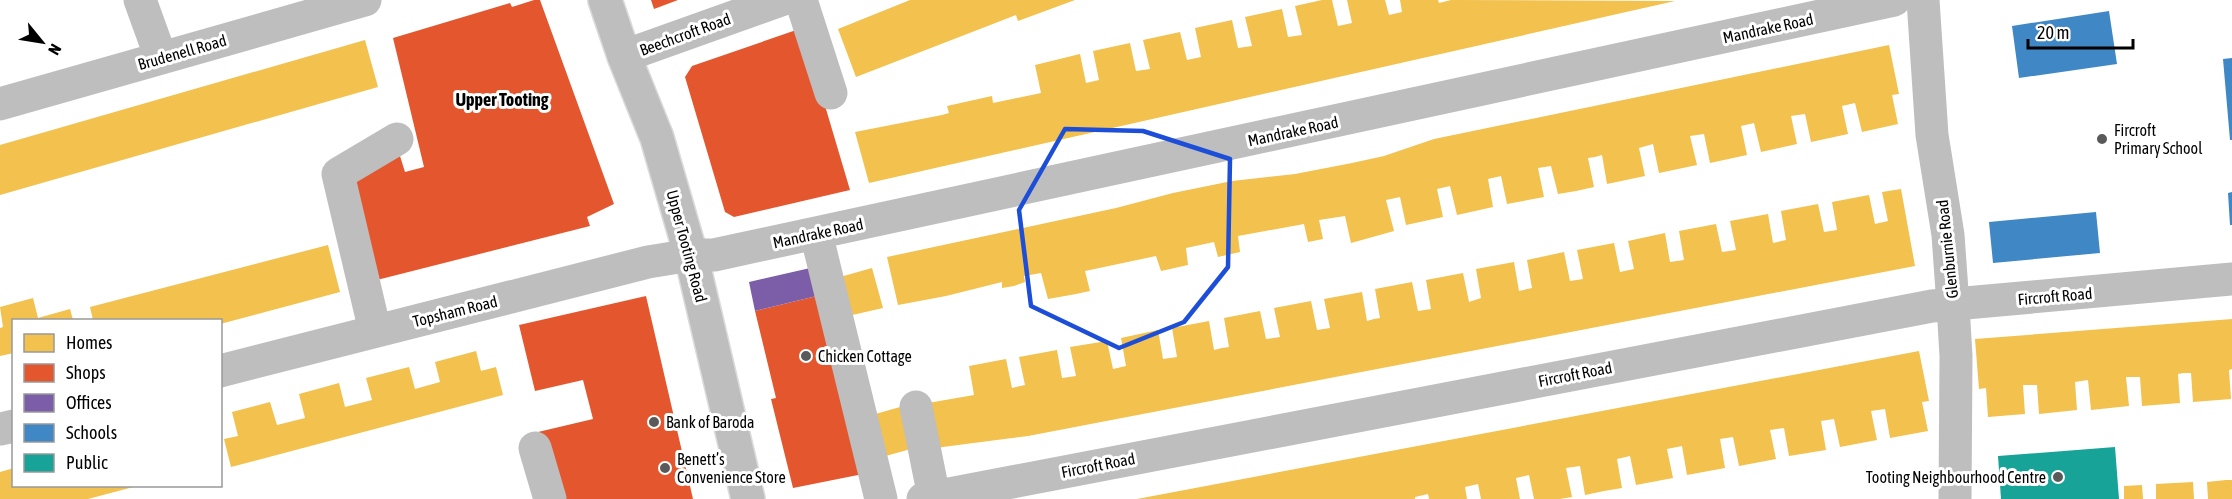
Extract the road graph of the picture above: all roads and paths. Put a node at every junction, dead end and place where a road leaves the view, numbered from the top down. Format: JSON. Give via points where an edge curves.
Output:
{"nodes":[{"id":1,"x":140,"y":0,"type":"edge"},
{"id":2,"x":365,"y":0,"type":"edge"},
{"id":3,"x":605,"y":0,"type":"edge"},
{"id":4,"x":781,"y":0,"type":"edge"},
{"id":5,"x":801,"y":0,"type":"edge"},
{"id":6,"x":1894,"y":0,"type":"edge"},
{"id":7,"x":1923,"y":0,"type":"edge"},
{"id":8,"x":624,"y":56,"type":"junction"},
{"id":9,"x":161,"y":58,"type":"junction"},
{"id":10,"x":831,"y":93,"type":"dead end"},
{"id":11,"x":0,"y":104,"type":"edge"},
{"id":12,"x":397,"y":139,"type":"dead end"},
{"id":13,"x":816,"y":233,"type":"junction"},
{"id":14,"x":691,"y":255,"type":"junction"},
{"id":15,"x":2232,"y":279,"type":"edge"},
{"id":16,"x":1953,"y":305,"type":"junction"},
{"id":17,"x":375,"y":331,"type":"junction"},
{"id":18,"x":222,"y":370,"type":"edge"},
{"id":19,"x":916,"y":407,"type":"dead end"},
{"id":20,"x":535,"y":448,"type":"dead end"},
{"id":21,"x":929,"y":498,"type":"edge"},
{"id":22,"x":550,"y":499,"type":"edge"},
{"id":23,"x":748,"y":499,"type":"edge"},
{"id":24,"x":881,"y":499,"type":"edge"},
{"id":25,"x":1955,"y":499,"type":"edge"}],
"edges":[{"from":1,"to":9,"type":"main road"},
{"from":2,"to":9,"type":"main road","name":"Brudenell Road"},
{"from":3,"to":8,"type":"main road","name":"Upper Tooting Road"},
{"from":4,"to":8,"type":"main road","name":"Beechcroft Road"},
{"from":5,"to":10,"type":"main road"},
{"from":6,"to":13,"type":"main road","name":"Mandrake Road"},
{"from":7,"to":16,"type":"main road","name":"Glenburnie Road","via":[[1932,135],[1948,235]]},
{"from":8,"to":14,"type":"main road","name":"Upper Tooting Road","via":[[657,138]]},
{"from":9,"to":11,"type":"main road","name":"Brudenell Road"},
{"from":12,"to":17,"type":"main road","via":[[338,174]]},
{"from":13,"to":14,"type":"main road","name":"Mandrake Road","via":[[714,255]]},
{"from":13,"to":24,"type":"main road"},
{"from":14,"to":17,"type":"main road","name":"Topsham Road","via":[[648,262]]},
{"from":14,"to":23,"type":"main road","name":"Upper Tooting Road"},
{"from":15,"to":16,"type":"main road","name":"Fircroft Road"},
{"from":16,"to":21,"type":"main road","name":"Fircroft Road"},
{"from":16,"to":25,"type":"main road","name":"Glenburnie Road"},
{"from":17,"to":18,"type":"main road","name":"Topsham Road"},
{"from":19,"to":21,"type":"main road"},
{"from":20,"to":22,"type":"main road"}]}
